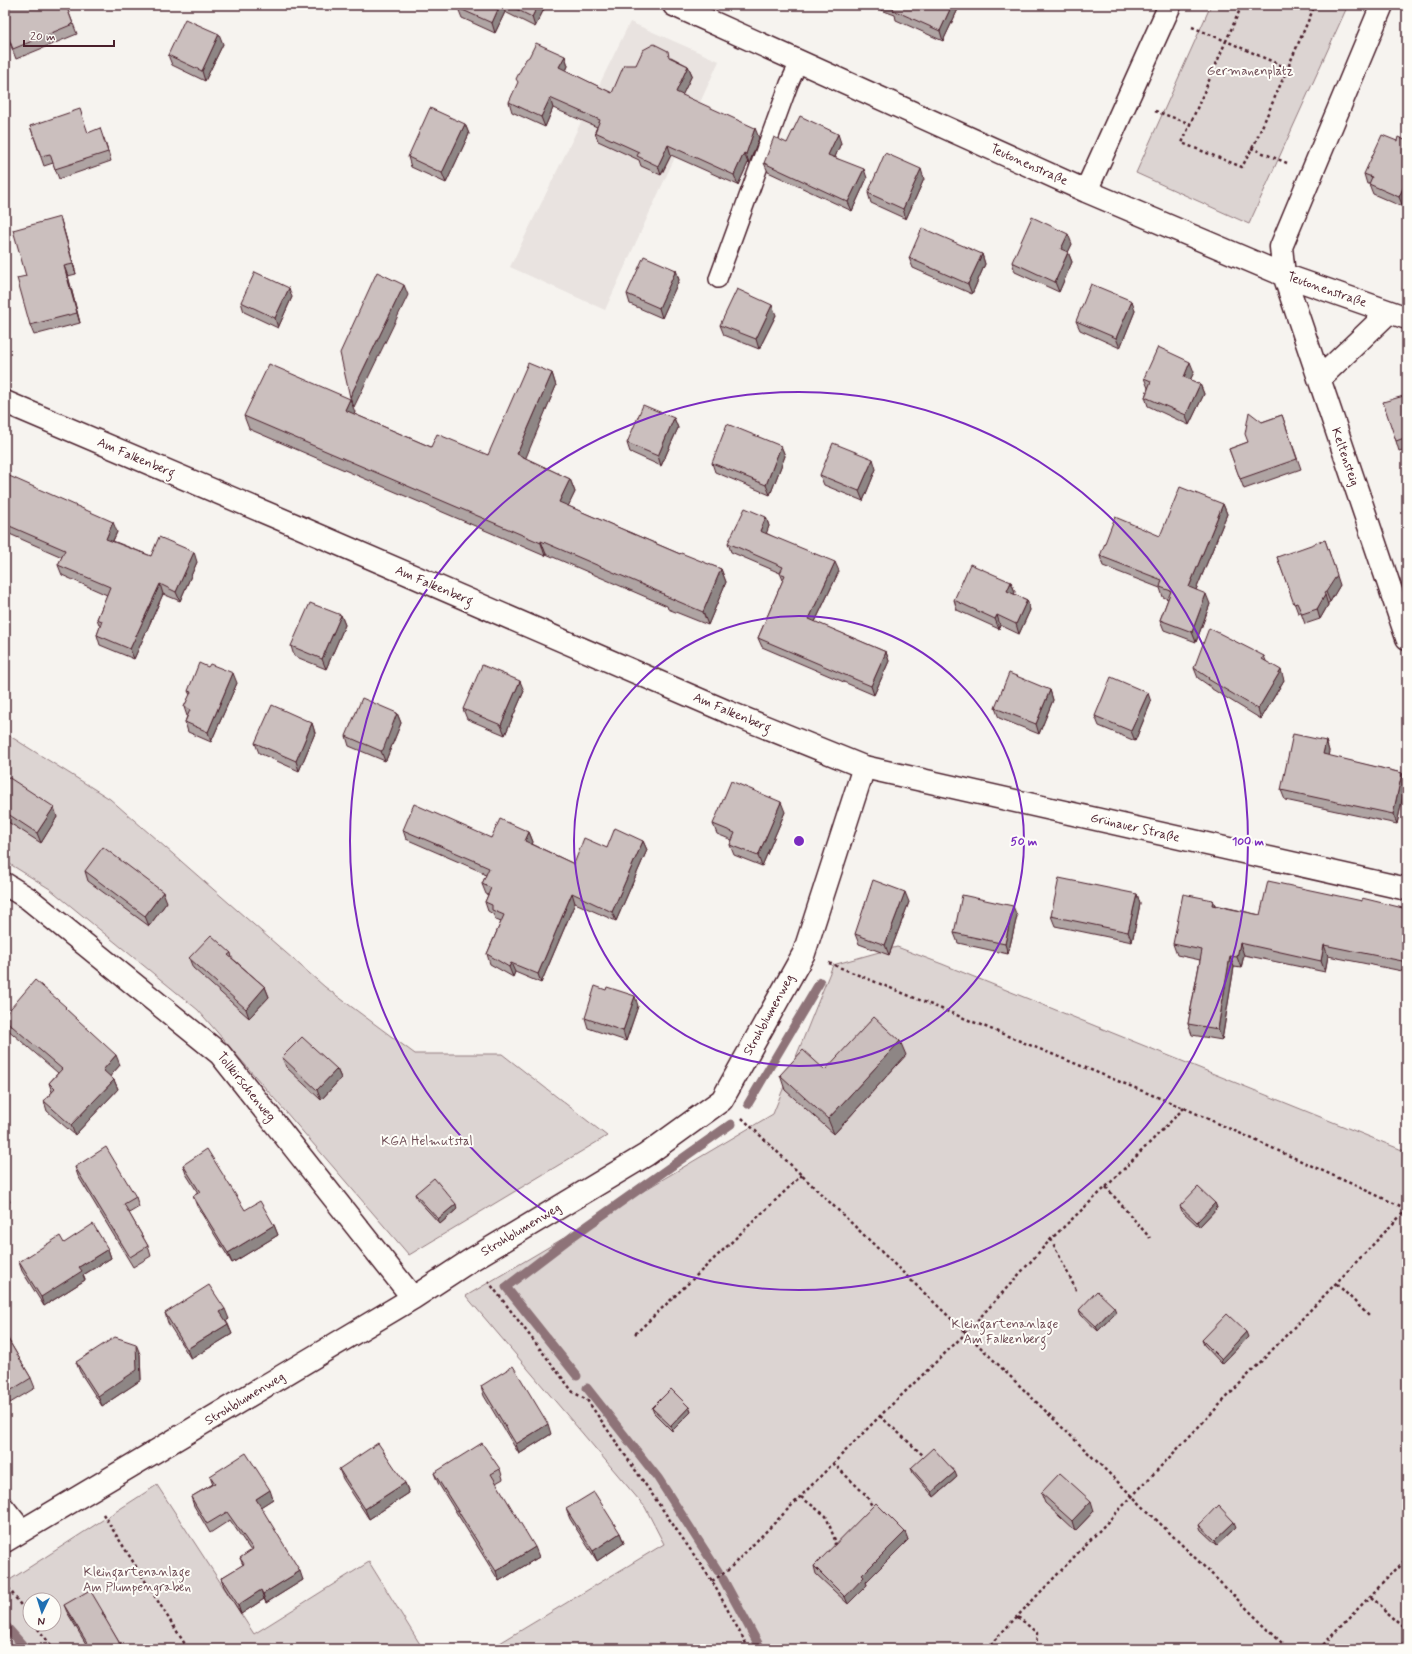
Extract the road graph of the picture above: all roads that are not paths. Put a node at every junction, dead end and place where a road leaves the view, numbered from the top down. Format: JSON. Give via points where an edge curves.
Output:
{"nodes":[{"id":1,"x":674,"y":5,"type":"edge"},
{"id":2,"x":1170,"y":5,"type":"edge"},
{"id":3,"x":1382,"y":5,"type":"edge"},
{"id":4,"x":800,"y":62,"type":"junction"},
{"id":5,"x":1086,"y":191,"type":"junction"},
{"id":6,"x":1284,"y":275,"type":"junction"},
{"id":7,"x":718,"y":279,"type":"dead end"},
{"id":8,"x":1398,"y":315,"type":"edge"},
{"id":9,"x":1319,"y":379,"type":"junction"},
{"id":10,"x":5,"y":402,"type":"edge"},
{"id":11,"x":1407,"y":638,"type":"edge"},
{"id":12,"x":864,"y":767,"type":"junction"},
{"id":13,"x":5,"y":884,"type":"edge"},
{"id":14,"x":1407,"y":889,"type":"edge"},
{"id":15,"x":413,"y":1298,"type":"junction"},
{"id":16,"x":5,"y":1506,"type":"edge"},
{"id":17,"x":24,"y":1530,"type":"junction"},
{"id":18,"x":5,"y":1541,"type":"edge"}],
"edges":[{"from":1,"to":4,"type":"street","name":"Teutonenstraße"},
{"from":2,"to":5,"type":"street"},
{"from":3,"to":6,"type":"street","via":[[1281,247]]},
{"from":4,"to":5,"type":"street","name":"Teutonenstraße"},
{"from":4,"to":7,"type":"lane","via":[[786,91]]},
{"from":5,"to":6,"type":"street","name":"Teutonenstraße"},
{"from":6,"to":8,"type":"street","name":"Teutonenstraße"},
{"from":6,"to":9,"type":"street","name":"Keltensteig"},
{"from":8,"to":9,"type":"street","name":"Teutonenstraße"},
{"from":9,"to":11,"type":"street","name":"Keltensteig"},
{"from":10,"to":12,"type":"street","name":"Am Falkenberg","via":[[728,712]]},
{"from":12,"to":14,"type":"street","name":"Grünauer Straße"},
{"from":12,"to":15,"type":"street","name":"Strohblumenweg","via":[[804,953],[722,1100],[646,1156],[471,1260]]},
{"from":13,"to":15,"type":"street","name":"Tollkirschenweg","via":[[29,899],[220,1054]]},
{"from":15,"to":17,"type":"street","name":"Strohblumenweg"},
{"from":16,"to":17,"type":"lane"},
{"from":17,"to":18,"type":"street","name":"Strohblumenweg"}]}
